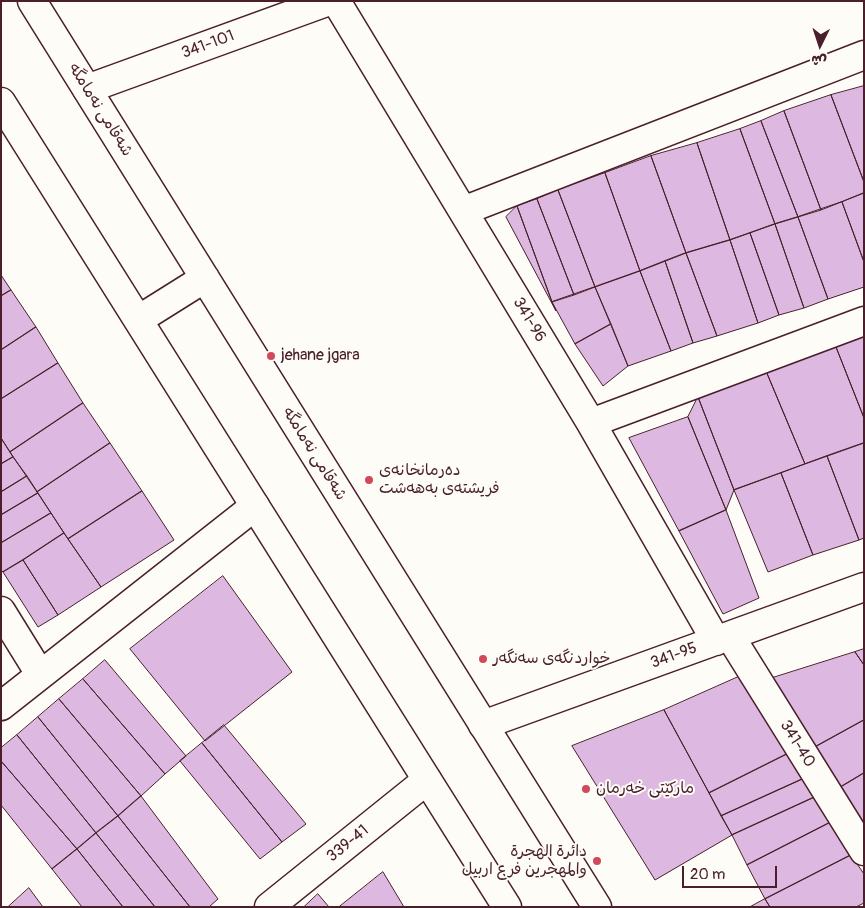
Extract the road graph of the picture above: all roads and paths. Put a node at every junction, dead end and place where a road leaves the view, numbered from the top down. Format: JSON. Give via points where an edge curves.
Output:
{"nodes":[{"id":1,"x":32,"y":1,"type":"edge"},
{"id":2,"x":328,"y":1,"type":"edge"},
{"id":3,"x":336,"y":1,"type":"edge"},
{"id":4,"x":864,"y":56,"type":"edge"},
{"id":5,"x":87,"y":89,"type":"junction"},
{"id":6,"x":1,"y":102,"type":"edge"},
{"id":7,"x":463,"y":211,"type":"junction"},
{"id":8,"x":205,"y":278,"type":"junction"},
{"id":9,"x":138,"y":320,"type":"junction"},
{"id":10,"x":864,"y":321,"type":"edge"},
{"id":11,"x":591,"y":423,"type":"junction"},
{"id":12,"x":255,"y":506,"type":"junction"},
{"id":13,"x":864,"y":588,"type":"edge"},
{"id":14,"x":1,"y":611,"type":"edge"},
{"id":15,"x":723,"y":639,"type":"junction"},
{"id":16,"x":40,"y":674,"type":"junction"},
{"id":17,"x":1,"y":706,"type":"edge"},
{"id":18,"x":483,"y":725,"type":"junction"},
{"id":19,"x":427,"y":780,"type":"junction"},
{"id":20,"x":864,"y":851,"type":"edge"},
{"id":21,"x":593,"y":905,"type":"edge"},
{"id":22,"x":269,"y":907,"type":"edge"},
{"id":23,"x":506,"y":907,"type":"edge"}],
"edges":[{"from":1,"to":5,"type":"street","name":"شەقامی نەمامگە"},
{"from":2,"to":5,"type":"street","name":"341-101"},
{"from":3,"to":7,"type":"street","name":"341-96"},
{"from":4,"to":7,"type":"street"},
{"from":5,"to":8,"type":"street","name":"شەقامی نەمامگە"},
{"from":6,"to":9,"type":"street"},
{"from":7,"to":11,"type":"street","name":"341-96"},
{"from":8,"to":9,"type":"street"},
{"from":8,"to":18,"type":"street","name":"شەقامی نەمامگە"},
{"from":9,"to":12,"type":"street"},
{"from":10,"to":11,"type":"street"},
{"from":11,"to":15,"type":"street","name":"341-96"},
{"from":12,"to":16,"type":"street"},
{"from":12,"to":19,"type":"street"},
{"from":13,"to":15,"type":"street","name":"341-95"},
{"from":14,"to":16,"type":"street"},
{"from":15,"to":18,"type":"street","name":"341-95"},
{"from":15,"to":20,"type":"street","name":"341-40"},
{"from":16,"to":17,"type":"street"},
{"from":18,"to":21,"type":"street","name":"شەقامی نەمامگە"},
{"from":19,"to":22,"type":"street","name":"339-41"},
{"from":19,"to":23,"type":"street"}]}
